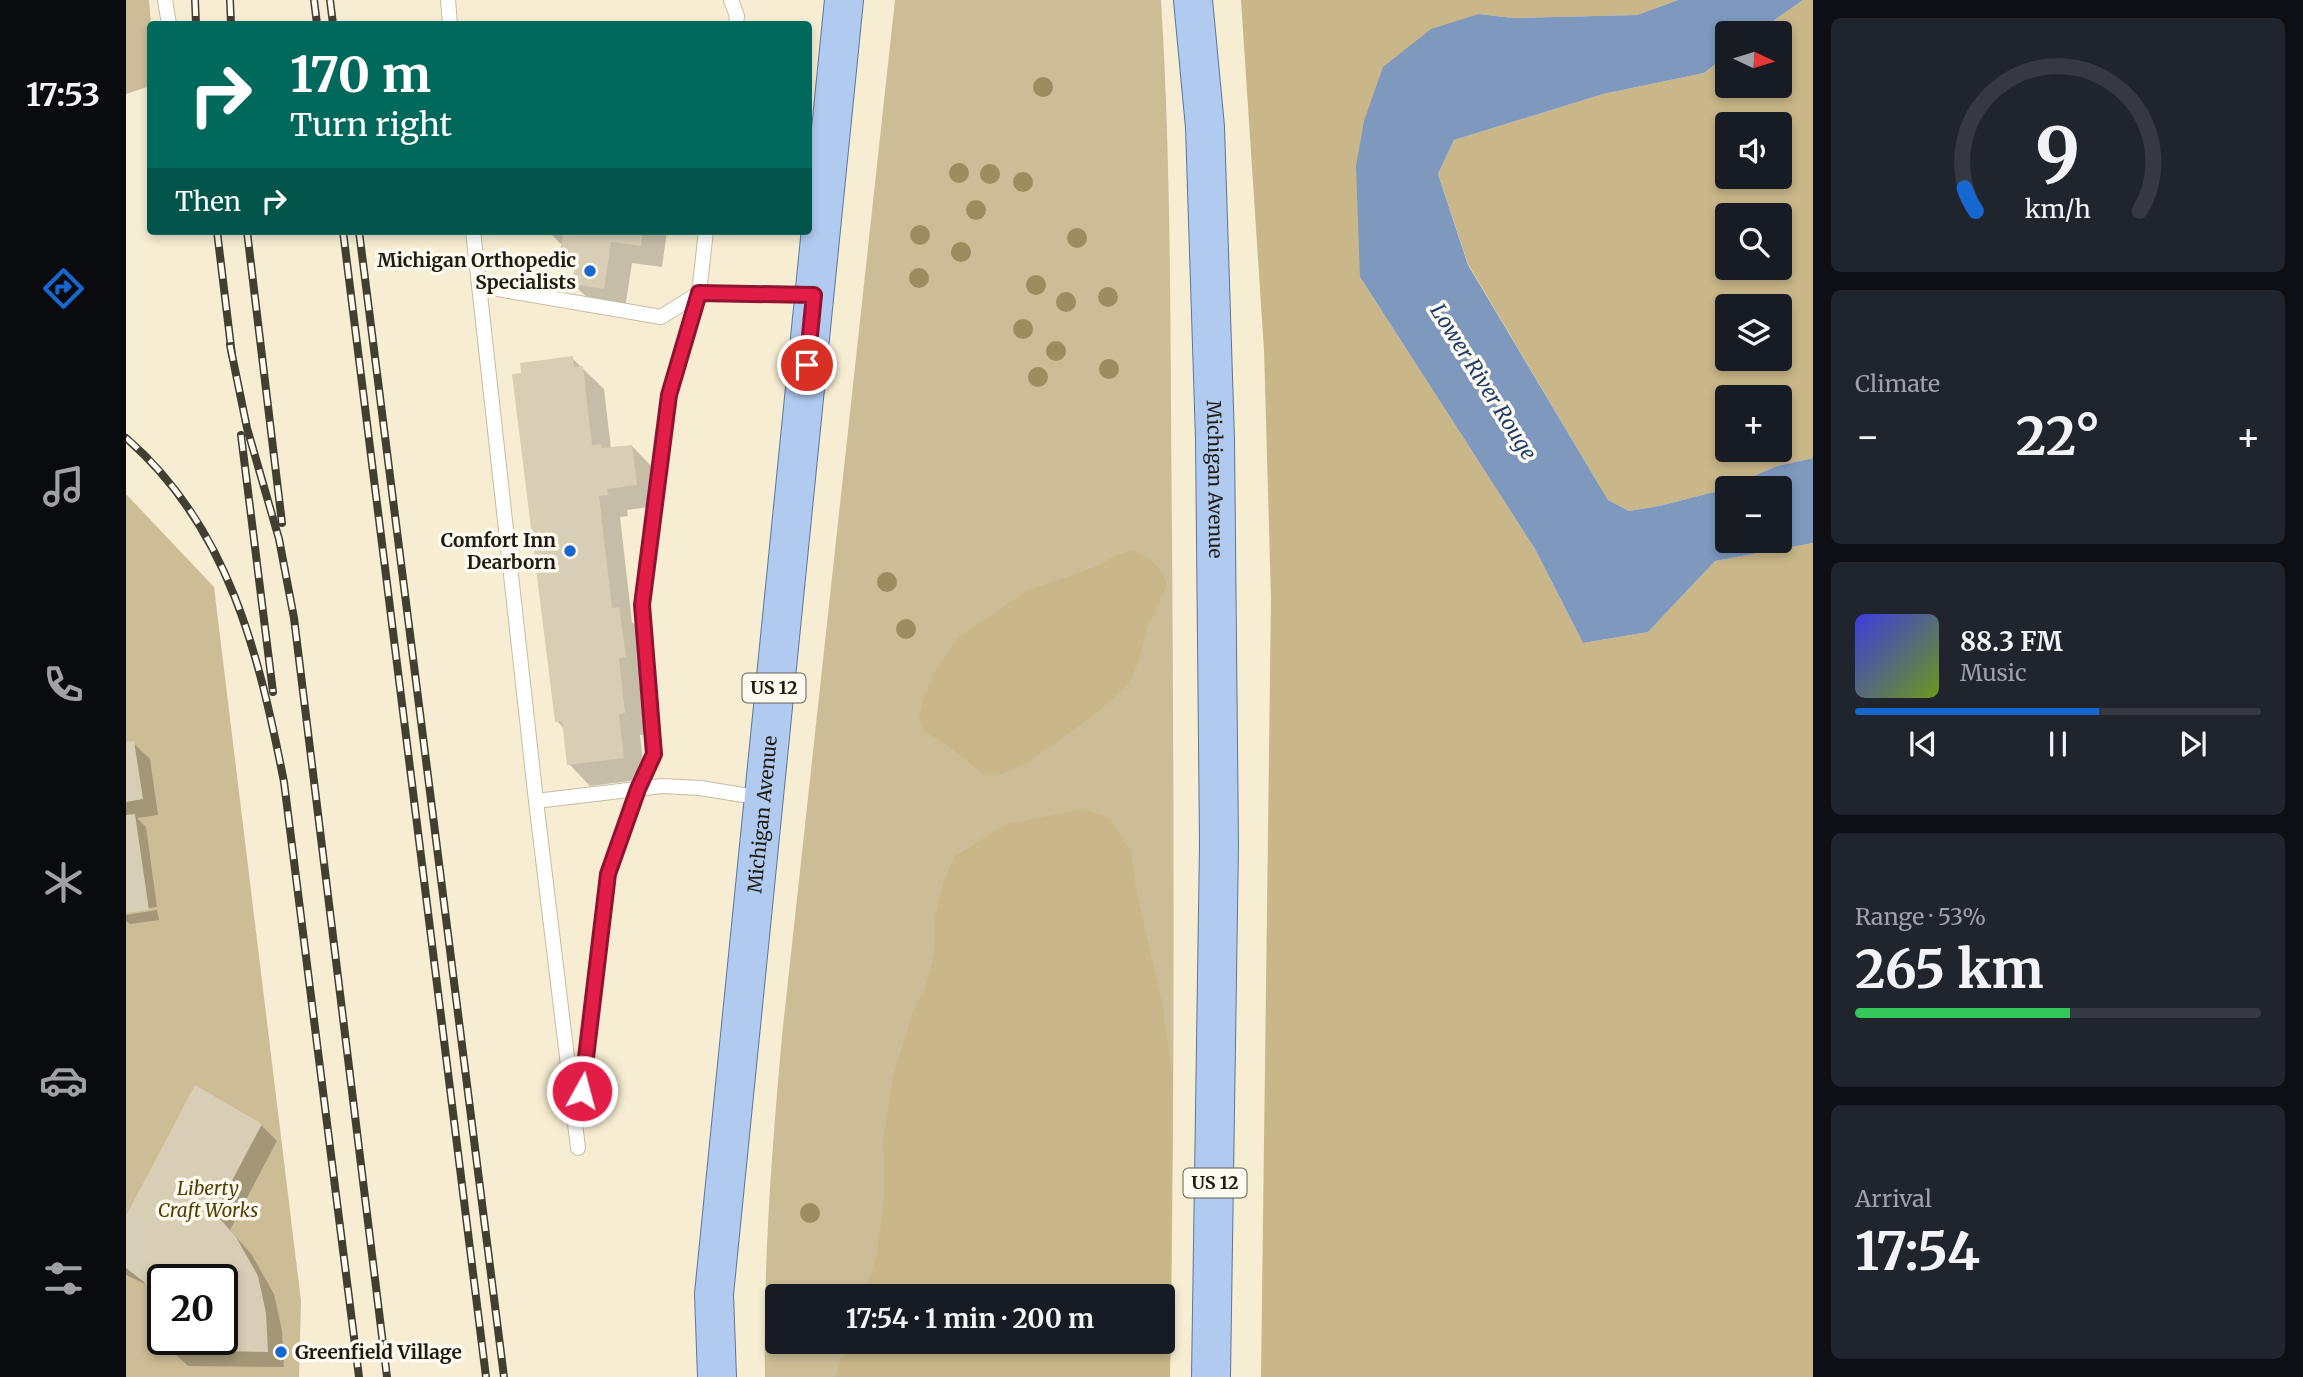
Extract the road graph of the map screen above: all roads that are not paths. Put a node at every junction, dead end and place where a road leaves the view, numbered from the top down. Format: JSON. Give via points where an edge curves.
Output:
{"nodes":[{"id":1,"x":166,"y":0,"type":"edge"},
{"id":2,"x":448,"y":0,"type":"edge"},
{"id":3,"x":731,"y":0,"type":"edge"},
{"id":4,"x":844,"y":0,"type":"edge"},
{"id":5,"x":1193,"y":0,"type":"edge"},
{"id":6,"x":169,"y":21,"type":"edge"},
{"id":7,"x":450,"y":21,"type":"edge"},
{"id":8,"x":736,"y":21,"type":"edge"},
{"id":9,"x":474,"y":235,"type":"edge"},
{"id":10,"x":706,"y":235,"type":"edge"},
{"id":11,"x":480,"y":286,"type":"junction"},
{"id":12,"x":699,"y":293,"type":"junction"},
{"id":13,"x":814,"y":295,"type":"junction"},
{"id":14,"x":638,"y":789,"type":"junction"},
{"id":15,"x":763,"y":798,"type":"junction"},
{"id":16,"x":536,"y":801,"type":"junction"},
{"id":17,"x":574,"y":1120,"type":"junction"},
{"id":18,"x":578,"y":1148,"type":"dead end"},
{"id":19,"x":718,"y":1377,"type":"edge"},
{"id":20,"x":1212,"y":1377,"type":"edge"}],
"edges":[{"from":1,"to":6,"type":"lane"},
{"from":2,"to":7,"type":"lane"},
{"from":3,"to":8,"type":"lane"},
{"from":4,"to":13,"type":"main road","name":"Michigan Avenue","number":"US 12"},
{"from":5,"to":20,"type":"main road","name":"Michigan Avenue","number":"US 12","via":[[1205,127],[1215,439],[1219,844]]},
{"from":9,"to":11,"type":"lane"},
{"from":10,"to":12,"type":"lane"},
{"from":11,"to":12,"type":"lane","via":[[661,317]]},
{"from":11,"to":16,"type":"lane"},
{"from":12,"to":13,"type":"lane"},
{"from":12,"to":14,"type":"lane","via":[[669,395],[642,605],[654,754]]},
{"from":13,"to":15,"type":"main road","name":"Michigan Avenue","number":"US 12"},
{"from":14,"to":15,"type":"lane","via":[[700,788]]},
{"from":14,"to":16,"type":"lane"},
{"from":14,"to":17,"type":"lane","via":[[608,874],[582,1091]]},
{"from":15,"to":19,"type":"main road","name":"Michigan Avenue","number":"US 12","via":[[713,1294]]},
{"from":16,"to":17,"type":"lane"},
{"from":17,"to":18,"type":"lane"}]}
